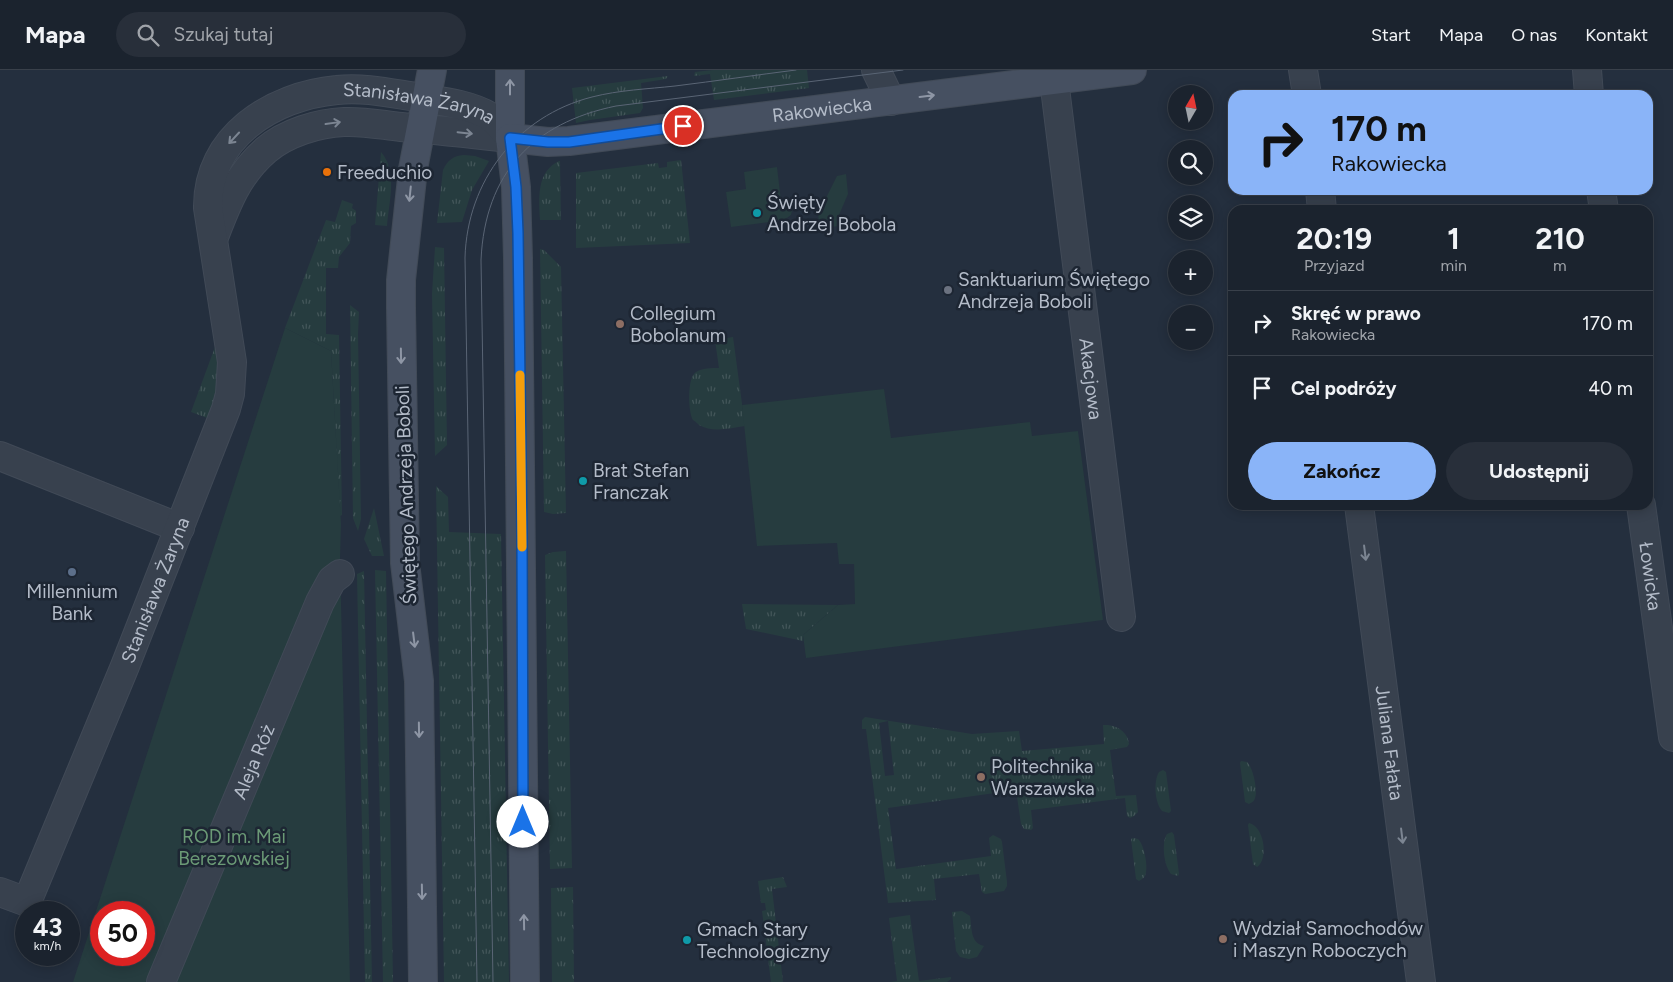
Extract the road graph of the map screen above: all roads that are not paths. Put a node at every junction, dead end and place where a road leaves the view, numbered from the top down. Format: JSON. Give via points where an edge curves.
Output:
{"nodes":[{"id":1,"x":432,"y":70,"type":"edge"},
{"id":2,"x":510,"y":70,"type":"edge"},
{"id":3,"x":876,"y":70,"type":"edge"},
{"id":4,"x":1132,"y":70,"type":"edge"},
{"id":5,"x":1303,"y":70,"type":"edge"},
{"id":6,"x":1586,"y":70,"type":"edge"},
{"id":7,"x":1054,"y":80,"type":"junction"},
{"id":8,"x":1306,"y":90,"type":"edge"},
{"id":9,"x":1588,"y":90,"type":"edge"},
{"id":10,"x":426,"y":99,"type":"junction"},
{"id":11,"x":891,"y":101,"type":"junction"},
{"id":12,"x":421,"y":129,"type":"junction"},
{"id":13,"x":510,"y":138,"type":"junction"},
{"id":14,"x":213,"y":239,"type":"junction"},
{"id":15,"x":0,"y":456,"type":"edge"},
{"id":16,"x":1360,"y":510,"type":"edge"},
{"id":17,"x":1642,"y":510,"type":"edge"},
{"id":18,"x":180,"y":528,"type":"junction"},
{"id":19,"x":340,"y":574,"type":"dead end"},
{"id":20,"x":1121,"y":618,"type":"dead end"},
{"id":21,"x":1673,"y":737,"type":"edge"},
{"id":22,"x":0,"y":892,"type":"edge"},
{"id":23,"x":161,"y":982,"type":"edge"},
{"id":24,"x":423,"y":982,"type":"edge"},
{"id":25,"x":525,"y":982,"type":"edge"},
{"id":26,"x":1421,"y":982,"type":"edge"}],
"edges":[{"from":1,"to":10,"type":"main road","name":"Świętego Andrzeja Boboli"},
{"from":13,"to":2,"type":"main road","one_way":true},
{"from":3,"to":11,"type":"street"},
{"from":4,"to":7,"type":"main road","name":"Rakowiecka"},
{"from":5,"to":8,"type":"street"},
{"from":6,"to":9,"type":"street"},
{"from":11,"to":7,"type":"main road","name":"Rakowiecka","one_way":true},
{"from":7,"to":20,"type":"street","name":"Akacjowa"},
{"from":10,"to":12,"type":"main road","name":"Świętego Andrzeja Boboli"},
{"from":10,"to":13,"type":"street","name":"Stanisława Żaryna","via":[[477,110],[501,126]]},
{"from":10,"to":14,"type":"street","name":"Stanisława Żaryna","one_way":true,"via":[[384,92],[339,90],[313,93],[290,100],[254,119],[228,144],[212,177],[208,208]]},
{"from":11,"to":13,"type":"main road","name":"Rakowiecka","via":[[569,142]]},
{"from":12,"to":13,"type":"street","name":"Stanisława Żaryna","one_way":true},
{"from":14,"to":12,"type":"street","name":"Stanisława Żaryna","one_way":true,"via":[[229,198],[244,174],[267,149],[286,137],[343,122]]},
{"from":12,"to":24,"type":"main road","name":"Świętego Andrzeja Boboli","one_way":true,"via":[[412,169],[401,308],[405,563],[419,681]]},
{"from":25,"to":13,"type":"main road","one_way":true,"via":[[518,233]]},
{"from":14,"to":18,"type":"street","name":"Stanisława Żaryna","via":[[232,362],[230,394]]},
{"from":15,"to":18,"type":"street"},
{"from":16,"to":26,"type":"street","name":"Juliana Fałata","one_way":true},
{"from":17,"to":21,"type":"street","name":"Łowicka"},
{"from":18,"to":22,"type":"street","name":"Stanisława Żaryna","via":[[27,902]]},
{"from":19,"to":23,"type":"street","name":"Aleja Róż","via":[[332,580],[320,602]]}]}
